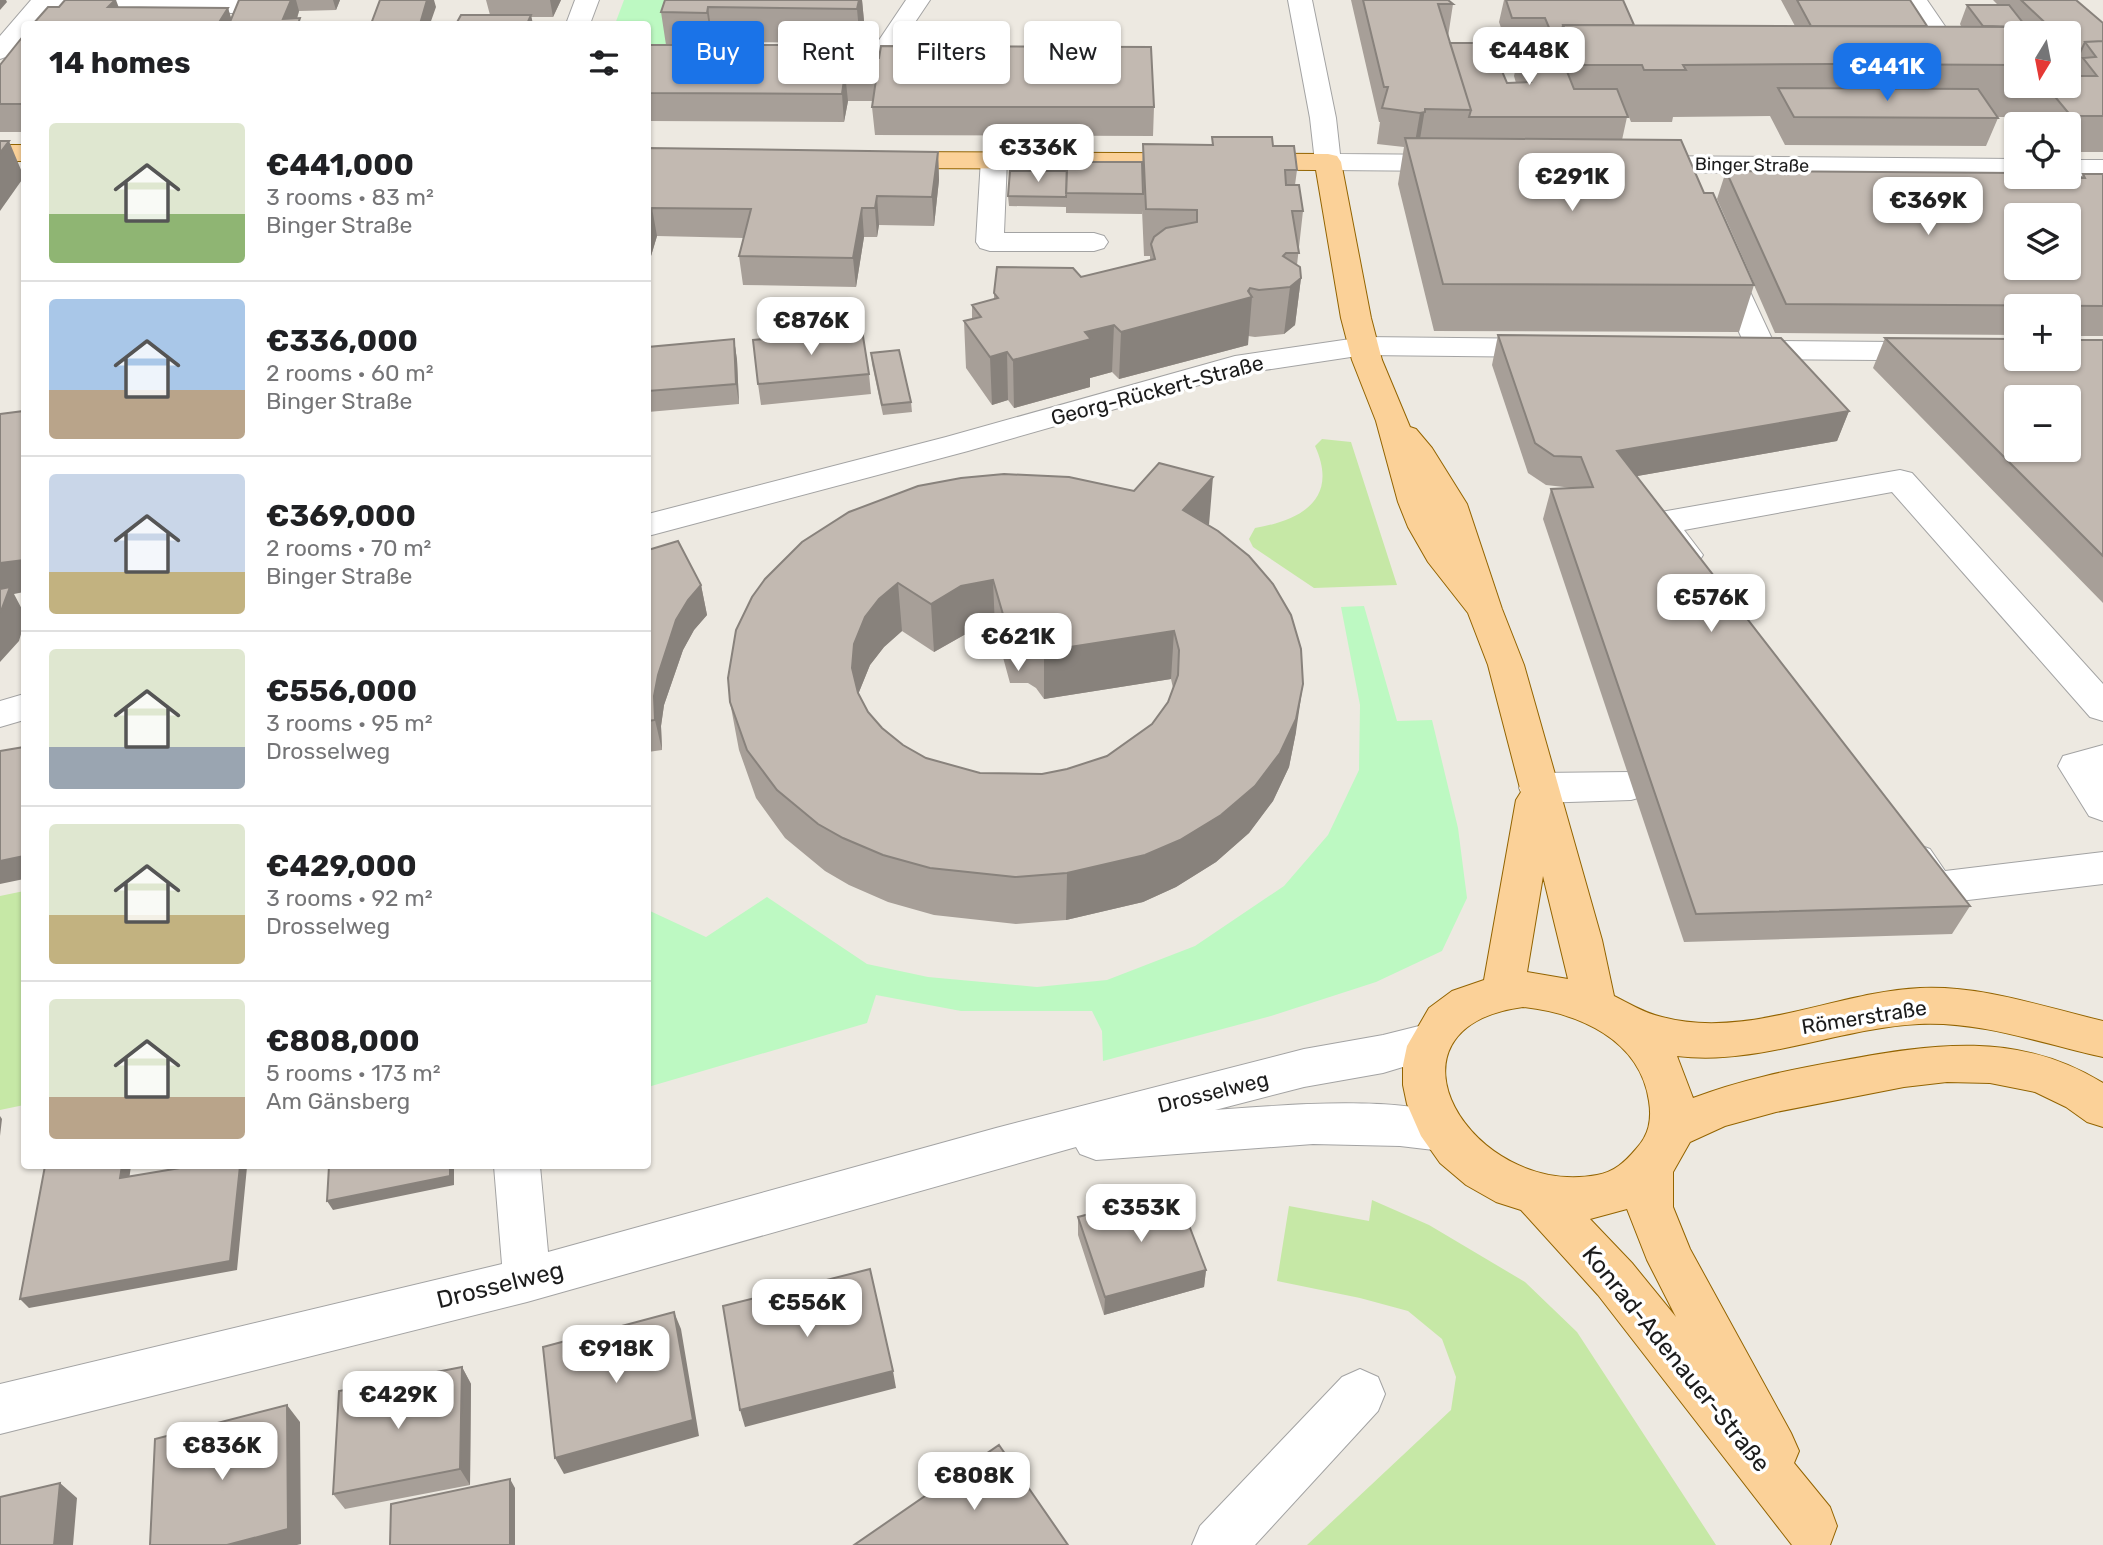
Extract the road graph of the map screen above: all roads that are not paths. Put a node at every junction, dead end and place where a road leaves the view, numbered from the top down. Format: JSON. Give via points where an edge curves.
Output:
{"nodes":[{"id":1,"x":587,"y":0,"type":"edge"},
{"id":2,"x":918,"y":0,"type":"edge"},
{"id":3,"x":1300,"y":0,"type":"edge"},
{"id":4,"x":1915,"y":0,"type":"edge"},
{"id":5,"x":235,"y":6,"type":"edge"},
{"id":6,"x":26,"y":21,"type":"edge"},
{"id":7,"x":579,"y":21,"type":"edge"},
{"id":8,"x":21,"y":27,"type":"edge"},
{"id":9,"x":0,"y":52,"type":"edge"},
{"id":10,"x":1937,"y":73,"type":"edge"},
{"id":11,"x":869,"y":86,"type":"edge"},
{"id":12,"x":0,"y":153,"type":"edge"},
{"id":13,"x":21,"y":153,"type":"edge"},
{"id":14,"x":860,"y":159,"type":"edge"},
{"id":15,"x":994,"y":159,"type":"junction"},
{"id":16,"x":1328,"y":162,"type":"junction"},
{"id":17,"x":1486,"y":163,"type":"edge"},
{"id":18,"x":1616,"y":164,"type":"edge"},
{"id":19,"x":2004,"y":167,"type":"edge"},
{"id":20,"x":2081,"y":168,"type":"edge"},
{"id":21,"x":2103,"y":168,"type":"edge"},
{"id":22,"x":1711,"y":236,"type":"edge"},
{"id":23,"x":1094,"y":242,"type":"dead end"},
{"id":24,"x":1364,"y":346,"type":"junction"},
{"id":25,"x":1570,"y":348,"type":"edge"},
{"id":26,"x":1707,"y":350,"type":"edge"},
{"id":27,"x":1762,"y":350,"type":"junction"},
{"id":28,"x":2004,"y":352,"type":"edge"},
{"id":29,"x":651,"y":524,"type":"edge"},
{"id":30,"x":1703,"y":578,"type":"edge"},
{"id":31,"x":21,"y":707,"type":"edge"},
{"id":32,"x":2103,"y":708,"type":"edge"},
{"id":33,"x":0,"y":714,"type":"edge"},
{"id":34,"x":2103,"y":760,"type":"edge"},
{"id":35,"x":1631,"y":786,"type":"dead end"},
{"id":36,"x":1538,"y":788,"type":"junction"},
{"id":37,"x":2103,"y":806,"type":"edge"},
{"id":38,"x":1898,"y":836,"type":"edge"},
{"id":39,"x":2103,"y":868,"type":"edge"},
{"id":40,"x":1503,"y":991,"type":"junction"},
{"id":41,"x":1609,"y":1014,"type":"junction"},
{"id":42,"x":2103,"y":1039,"type":"edge"},
{"id":43,"x":1431,"y":1041,"type":"junction"},
{"id":44,"x":2103,"y":1108,"type":"edge"},
{"id":45,"x":1442,"y":1131,"type":"junction"},
{"id":46,"x":996,"y":1148,"type":"junction"},
{"id":47,"x":1661,"y":1149,"type":"junction"},
{"id":48,"x":517,"y":1169,"type":"edge"},
{"id":49,"x":1538,"y":1196,"type":"junction"},
{"id":50,"x":527,"y":1280,"type":"junction"},
{"id":51,"x":1360,"y":1394,"type":"dead end"},
{"id":52,"x":0,"y":1409,"type":"edge"},
{"id":53,"x":1818,"y":1535,"type":"edge"},
{"id":54,"x":1219,"y":1545,"type":"edge"}],
"edges":[{"from":1,"to":7,"type":"street"},
{"from":2,"to":11,"type":"street","via":[[881,55]]},
{"from":3,"to":16,"type":"street"},
{"from":4,"to":10,"type":"street","via":[[1964,74]]},
{"from":5,"to":6,"type":"street","via":[[39,5]]},
{"from":8,"to":9,"type":"street"},
{"from":12,"to":13,"type":"main road"},
{"from":14,"to":15,"type":"main road"},
{"from":15,"to":16,"type":"main road"},
{"from":15,"to":23,"type":"street","via":[[990,242]]},
{"from":16,"to":17,"type":"street"},
{"from":16,"to":24,"type":"main road"},
{"from":18,"to":19,"type":"street","name":"Binger Straße","via":[[1685,176]]},
{"from":20,"to":21,"type":"street"},
{"from":22,"to":27,"type":"street"},
{"from":24,"to":25,"type":"street","name":"Georg-Rückert-Straße"},
{"from":24,"to":29,"type":"street","name":"Georg-Rückert-Straße","via":[[1235,365]]},
{"from":24,"to":36,"type":"main road","via":[[1425,527],[1440,554],[1484,609],[1506,665]]},
{"from":26,"to":27,"type":"street"},
{"from":27,"to":28,"type":"street"},
{"from":30,"to":32,"type":"street","via":[[1661,523],[1900,480]]},
{"from":31,"to":33,"type":"street"},
{"from":34,"to":37,"type":"street","via":[[2077,766]]},
{"from":35,"to":36,"type":"street"},
{"from":36,"to":40,"type":"main road"},
{"from":36,"to":41,"type":"main road","via":[[1581,940]]},
{"from":38,"to":39,"type":"street","via":[[1934,888]]},
{"from":40,"to":41,"type":"main road","via":[[1560,993]]},
{"from":40,"to":43,"type":"main road","via":[[1452,1014]]},
{"from":41,"to":42,"type":"main road","name":"Römerstraße","via":[[1671,1040],[1700,1043],[1891,1010],[1942,1006],[2002,1012]]},
{"from":41,"to":47,"type":"main road","via":[[1640,1039],[1664,1073],[1671,1101]]},
{"from":43,"to":45,"type":"main road","via":[[1425,1057],[1425,1094]]},
{"from":43,"to":46,"type":"street","name":"Drosselweg","via":[[1304,1068]]},
{"from":44,"to":47,"type":"main road","via":[[2076,1090],[2031,1071],[1974,1063],[1942,1064],[1736,1101],[1700,1113]]},
{"from":45,"to":46,"type":"street","name":"Drosselweg","via":[[1315,1125]]},
{"from":45,"to":49,"type":"main road","via":[[1455,1149],[1482,1171]]},
{"from":46,"to":50,"type":"street","name":"Drosselweg"},
{"from":47,"to":49,"type":"main road","via":[[1630,1185],[1606,1194],[1561,1199]]},
{"from":47,"to":53,"type":"main road","name":"Konrad-Adenauer-Straße","via":[[1650,1207],[1671,1260]]},
{"from":48,"to":50,"type":"street"},
{"from":49,"to":53,"type":"main road","name":"Konrad-Adenauer-Straße","via":[[1615,1279]]},
{"from":50,"to":52,"type":"street","name":"Drosselweg"},
{"from":51,"to":54,"type":"street"}]}
